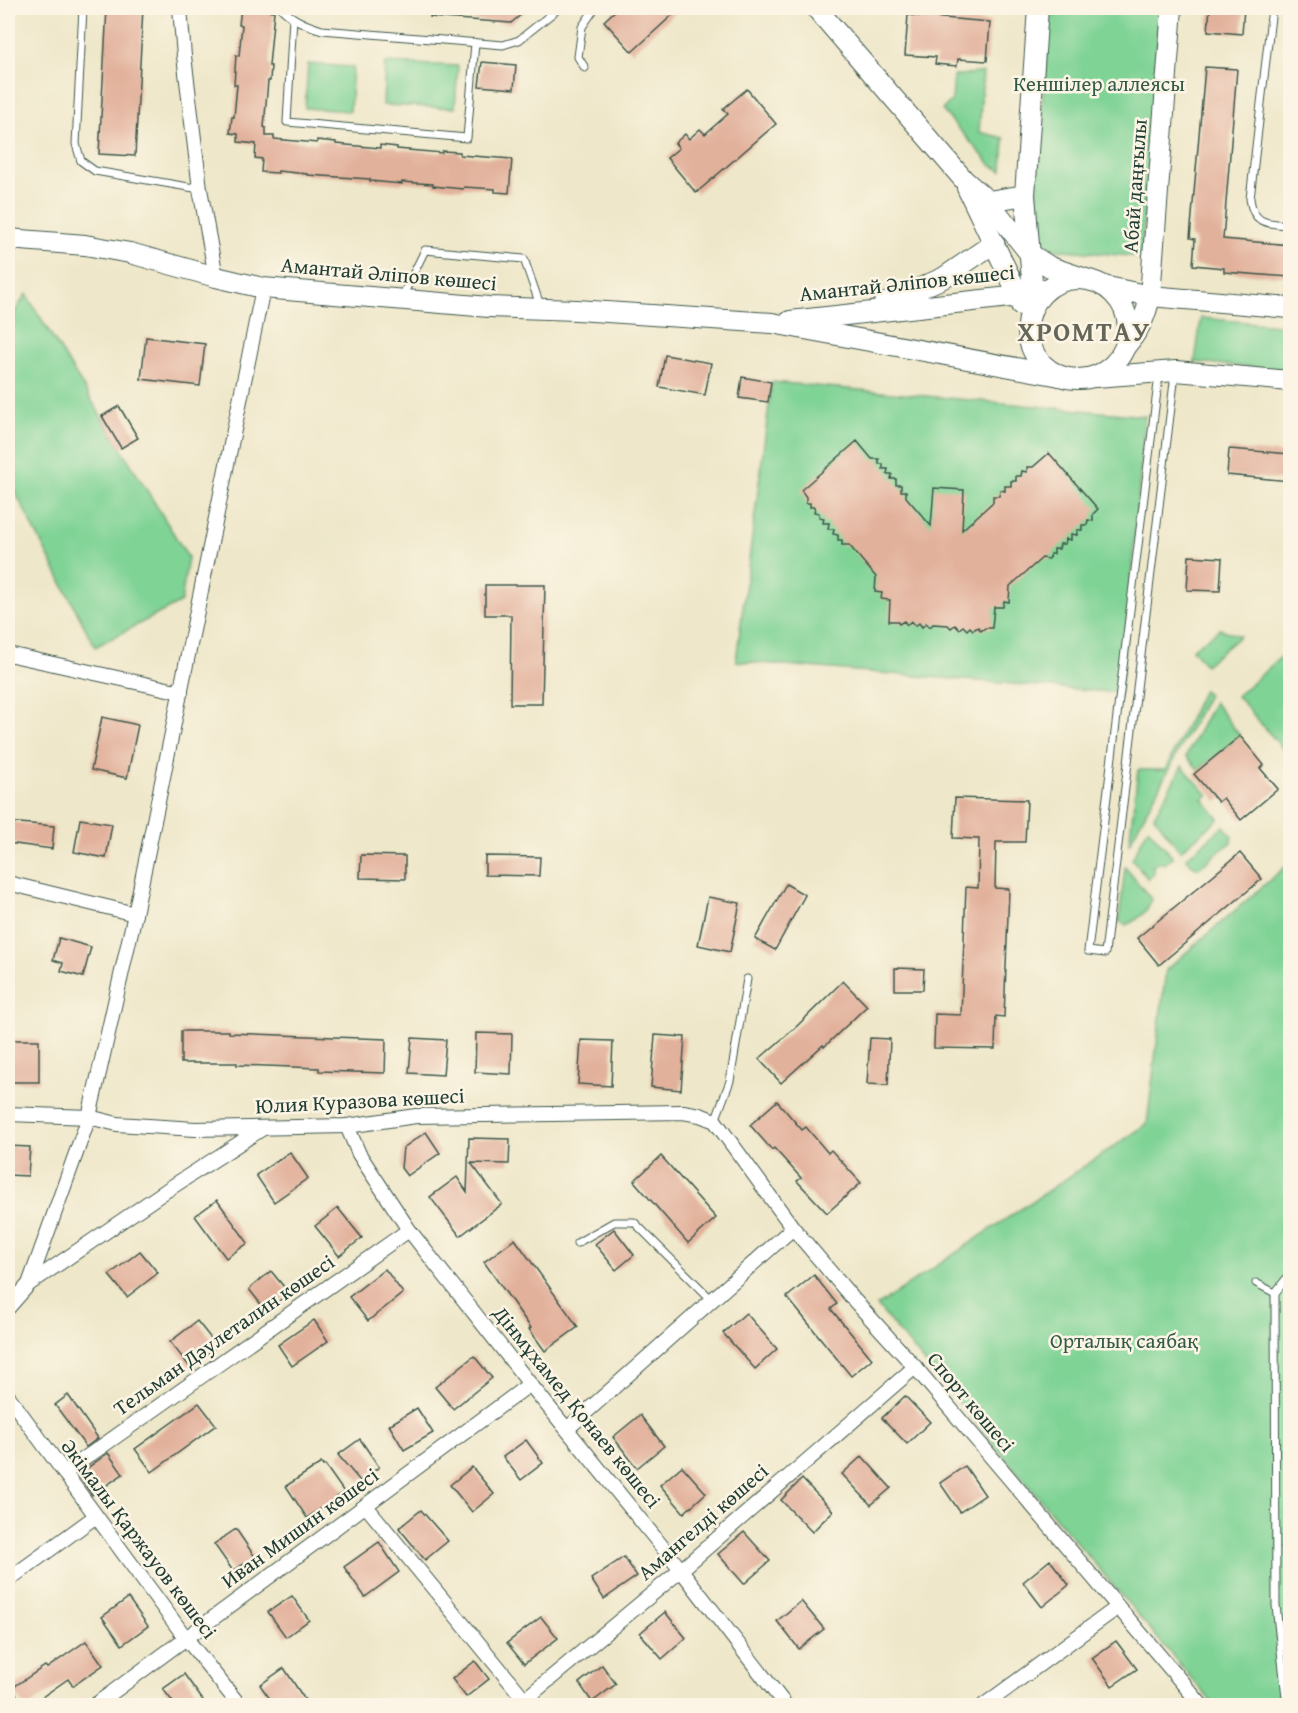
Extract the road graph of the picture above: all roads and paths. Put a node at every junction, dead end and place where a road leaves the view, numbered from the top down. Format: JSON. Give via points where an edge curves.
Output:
{"nodes":[{"id":1,"x":83,"y":8,"type":"edge"},
{"id":2,"x":180,"y":8,"type":"edge"},
{"id":3,"x":281,"y":8,"type":"edge"},
{"id":4,"x":559,"y":8,"type":"edge"},
{"id":5,"x":595,"y":8,"type":"edge"},
{"id":6,"x":816,"y":8,"type":"edge"},
{"id":7,"x":1038,"y":8,"type":"edge"},
{"id":8,"x":1172,"y":8,"type":"edge"},
{"id":9,"x":1272,"y":8,"type":"edge"},
{"id":10,"x":293,"y":18,"type":"junction"},
{"id":11,"x":474,"y":43,"type":"junction"},
{"id":12,"x":585,"y":68,"type":"dead end"},
{"id":13,"x":963,"y":180,"type":"junction"},
{"id":14,"x":200,"y":189,"type":"junction"},
{"id":15,"x":1025,"y":195,"type":"junction"},
{"id":16,"x":988,"y":201,"type":"junction"},
{"id":17,"x":1290,"y":225,"type":"edge"},
{"id":18,"x":8,"y":239,"type":"edge"},
{"id":19,"x":994,"y":243,"type":"junction"},
{"id":20,"x":1030,"y":254,"type":"junction"},
{"id":21,"x":216,"y":277,"type":"junction"},
{"id":22,"x":1096,"y":283,"type":"junction"},
{"id":23,"x":263,"y":288,"type":"junction"},
{"id":24,"x":1033,"y":293,"type":"junction"},
{"id":25,"x":1150,"y":296,"type":"junction"},
{"id":26,"x":401,"y":300,"type":"junction"},
{"id":27,"x":1290,"y":308,"type":"edge"},
{"id":28,"x":542,"y":310,"type":"junction"},
{"id":29,"x":865,"y":312,"type":"junction"},
{"id":30,"x":772,"y":323,"type":"junction"},
{"id":31,"x":1028,"y":336,"type":"junction"},
{"id":32,"x":1125,"y":347,"type":"junction"},
{"id":33,"x":1168,"y":372,"type":"junction"},
{"id":34,"x":1060,"y":376,"type":"junction"},
{"id":35,"x":1090,"y":378,"type":"junction"},
{"id":36,"x":1290,"y":381,"type":"edge"},
{"id":37,"x":8,"y":654,"type":"edge"},
{"id":38,"x":181,"y":692,"type":"junction"},
{"id":39,"x":8,"y":883,"type":"edge"},
{"id":40,"x":135,"y":914,"type":"junction"},
{"id":41,"x":747,"y":979,"type":"dead end"},
{"id":42,"x":8,"y":1114,"type":"edge"},
{"id":43,"x":89,"y":1117,"type":"junction"},
{"id":44,"x":715,"y":1121,"type":"junction"},
{"id":45,"x":347,"y":1126,"type":"junction"},
{"id":46,"x":263,"y":1128,"type":"junction"},
{"id":47,"x":793,"y":1228,"type":"junction"},
{"id":48,"x":409,"y":1230,"type":"junction"},
{"id":49,"x":577,"y":1243,"type":"dead end"},
{"id":50,"x":1290,"y":1274,"type":"edge"},
{"id":51,"x":1256,"y":1283,"type":"dead end"},
{"id":52,"x":29,"y":1284,"type":"junction"},
{"id":53,"x":1275,"y":1293,"type":"junction"},
{"id":54,"x":712,"y":1300,"type":"junction"},
{"id":55,"x":8,"y":1308,"type":"edge"},
{"id":56,"x":915,"y":1367,"type":"junction"},
{"id":57,"x":530,"y":1384,"type":"junction"},
{"id":58,"x":8,"y":1396,"type":"edge"},
{"id":59,"x":567,"y":1429,"type":"junction"},
{"id":60,"x":64,"y":1473,"type":"junction"},
{"id":61,"x":366,"y":1506,"type":"junction"},
{"id":62,"x":96,"y":1516,"type":"junction"},
{"id":63,"x":681,"y":1570,"type":"junction"},
{"id":64,"x":8,"y":1581,"type":"edge"},
{"id":65,"x":1118,"y":1606,"type":"junction"},
{"id":66,"x":185,"y":1637,"type":"junction"},
{"id":67,"x":524,"y":1703,"type":"edge"},
{"id":68,"x":94,"y":1706,"type":"edge"},
{"id":69,"x":240,"y":1706,"type":"edge"},
{"id":70,"x":786,"y":1706,"type":"edge"},
{"id":71,"x":982,"y":1706,"type":"edge"},
{"id":72,"x":1202,"y":1706,"type":"edge"},
{"id":73,"x":1287,"y":1706,"type":"edge"}],
"edges":[{"from":1,"to":14,"type":"lane","via":[[76,144],[81,161],[95,171]]},
{"from":2,"to":14,"type":"street"},
{"from":3,"to":10,"type":"lane"},
{"from":4,"to":11,"type":"lane","via":[[512,44]]},
{"from":5,"to":12,"type":"lane","via":[[582,27],[578,57]]},
{"from":6,"to":13,"type":"main road"},
{"from":7,"to":15,"type":"main road"},
{"from":8,"to":25,"type":"main road","name":"Абай даңғылы"},
{"from":9,"to":17,"type":"lane","via":[[1250,199],[1256,217],[1264,223]]},
{"from":10,"to":11,"type":"lane","via":[[322,30]]},
{"from":10,"to":11,"type":"lane","via":[[287,122],[467,138]]},
{"from":13,"to":16,"type":"main road"},
{"from":13,"to":19,"type":"main road"},
{"from":14,"to":21,"type":"street"},
{"from":15,"to":16,"type":"main road"},
{"from":15,"to":20,"type":"main road"},
{"from":16,"to":20,"type":"main road"},
{"from":18,"to":21,"type":"main road","name":"Амантай Әліпов көшесі","via":[[130,253]]},
{"from":19,"to":24,"type":"main road"},
{"from":19,"to":29,"type":"main road","via":[[943,278]]},
{"from":20,"to":22,"type":"main road","via":[[1050,267]]},
{"from":20,"to":24,"type":"main road"},
{"from":21,"to":23,"type":"main road","name":"Амантай Әліпов көшесі"},
{"from":22,"to":24,"type":"main road","name":"Амантай Әліпов көшесі","via":[[1074,279]]},
{"from":22,"to":25,"type":"main road"},
{"from":22,"to":32,"type":"main road","via":[[1115,295],[1123,306],[1128,333]]},
{"from":23,"to":26,"type":"main road","name":"Амантай Әліпов көшесі"},
{"from":23,"to":38,"type":"street"},
{"from":24,"to":29,"type":"main road","name":"Амантай Әліпов көшесі"},
{"from":24,"to":31,"type":"main road"},
{"from":24,"to":31,"type":"main road","via":[[1037,300]]},
{"from":25,"to":27,"type":"main road"},
{"from":25,"to":32,"type":"main road","name":"Абай даңғылы","via":[[1143,324]]},
{"from":26,"to":28,"type":"main road","name":"Амантай Әліпов көшесі"},
{"from":26,"to":28,"type":"lane","via":[[425,250],[524,259]]},
{"from":28,"to":30,"type":"main road","name":"Амантай Әліпов көшесі"},
{"from":29,"to":30,"type":"main road","name":"Амантай Әліпов көшесі"},
{"from":30,"to":34,"type":"main road","name":"Амантай Әліпов көшесі"},
{"from":31,"to":34,"type":"main road","via":[[1038,359]]},
{"from":32,"to":35,"type":"main road","name":"Абай даңғылы","via":[[1117,361]]},
{"from":33,"to":33,"type":"lane","via":[[1121,673],[1088,951],[1105,953]]},
{"from":33,"to":35,"type":"main road","name":"Амантай Әліпов көшесі"},
{"from":33,"to":36,"type":"main road","name":"Амантай Әліпов көшесі"},
{"from":34,"to":35,"type":"main road","name":"Амантай Әліпов көшесі"},
{"from":37,"to":38,"type":"street"},
{"from":38,"to":40,"type":"street"},
{"from":39,"to":40,"type":"street"},
{"from":40,"to":43,"type":"street"},
{"from":41,"to":44,"type":"lane","via":[[730,1081]]},
{"from":42,"to":43,"type":"street","name":"Юлия Куразова көшесі"},
{"from":43,"to":46,"type":"street","name":"Юлия Куразова көшесі","via":[[117,1124],[195,1129]]},
{"from":43,"to":52,"type":"street"},
{"from":44,"to":45,"type":"street","name":"Юлия Куразова көшесі","via":[[683,1112],[416,1116]]},
{"from":44,"to":47,"type":"street","name":"Спорт көшесі"},
{"from":45,"to":46,"type":"street","name":"Юлия Куразова көшесі"},
{"from":45,"to":48,"type":"street","name":"Дінмұхамед Қонаев көшесі","via":[[359,1154]]},
{"from":46,"to":52,"type":"street"},
{"from":47,"to":54,"type":"street"},
{"from":47,"to":56,"type":"street","name":"Спорт көшесі"},
{"from":48,"to":57,"type":"street","name":"Дінмұхамед Қонаев көшесі"},
{"from":48,"to":60,"type":"street","name":"Тельман Дәулеталин көшесі"},
{"from":49,"to":54,"type":"lane","via":[[614,1222],[634,1222]]},
{"from":50,"to":53,"type":"lane"},
{"from":51,"to":53,"type":"lane"},
{"from":52,"to":55,"type":"street"},
{"from":53,"to":73,"type":"lane","via":[[1276,1605]]},
{"from":54,"to":59,"type":"street"},
{"from":56,"to":63,"type":"street","name":"Амангелді көшесі"},
{"from":56,"to":65,"type":"street","name":"Спорт көшесі"},
{"from":57,"to":59,"type":"street","name":"Дінмұхамед Қонаев көшесі"},
{"from":57,"to":61,"type":"street","name":"Иван Мишин көшесі"},
{"from":58,"to":60,"type":"street","name":"Әкімалы Қаржауов көшесі"},
{"from":59,"to":63,"type":"street","name":"Дінмұхамед Қонаев көшесі"},
{"from":60,"to":62,"type":"street","name":"Әкімалы Қаржауов көшесі"},
{"from":61,"to":66,"type":"street","name":"Иван Мишин көшесі"},
{"from":61,"to":67,"type":"street"},
{"from":62,"to":64,"type":"street"},
{"from":62,"to":66,"type":"street","name":"Әкімалы Қаржауов көшесі"},
{"from":63,"to":67,"type":"street","name":"Амангелді көшесі"},
{"from":63,"to":70,"type":"street","name":"Дінмұхамед Қонаев көшесі"},
{"from":65,"to":71,"type":"street"},
{"from":65,"to":72,"type":"street","name":"Спорт көшесі"},
{"from":66,"to":68,"type":"street","name":"Иван Мишин көшесі"},
{"from":66,"to":69,"type":"street","name":"Әкімалы Қаржауов көшесі"}]}
